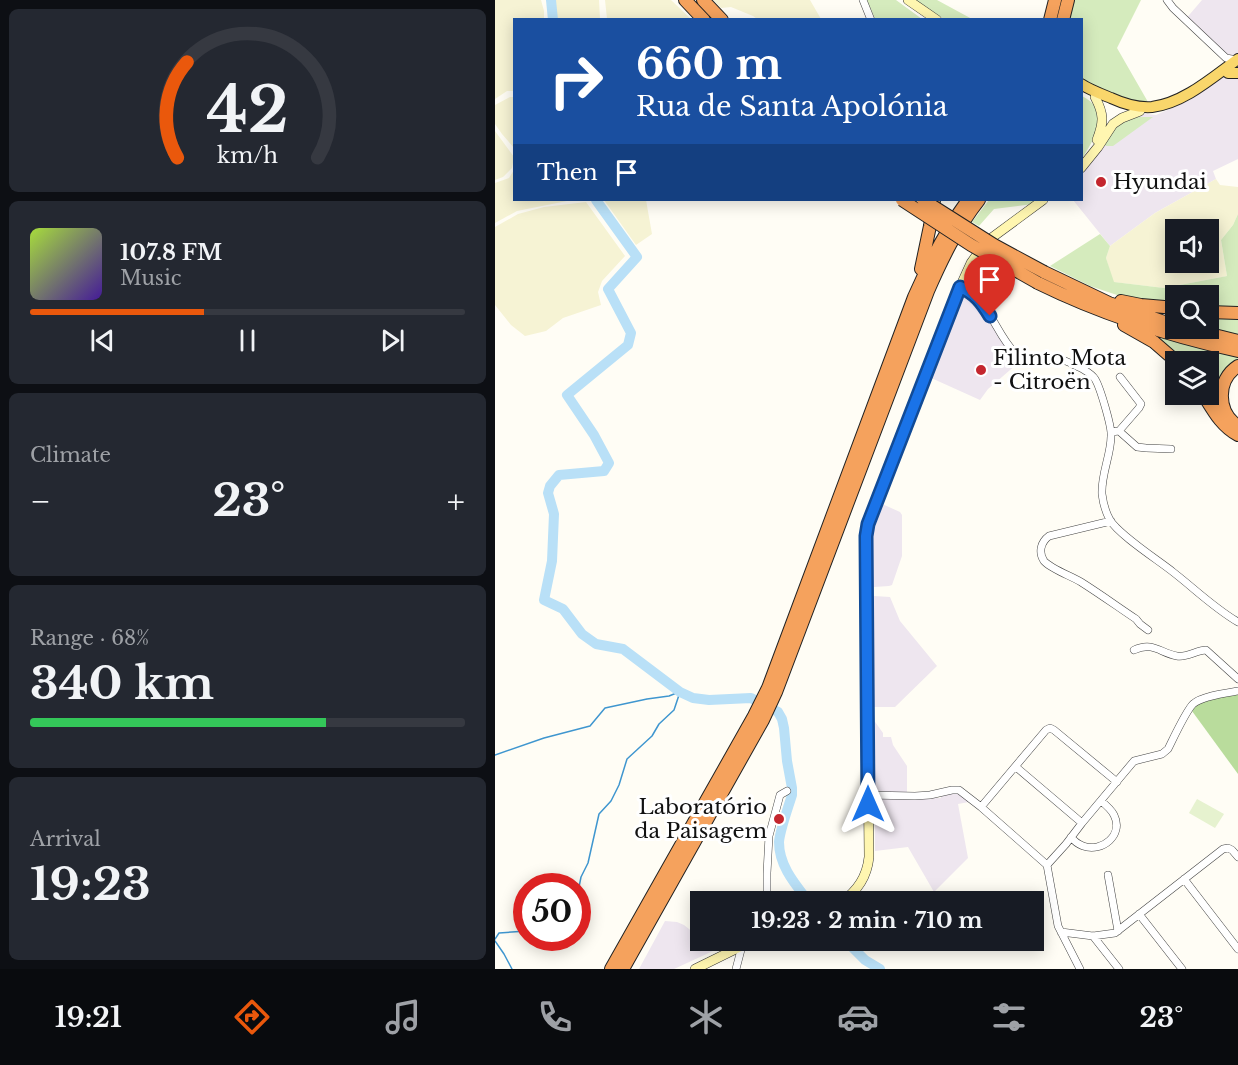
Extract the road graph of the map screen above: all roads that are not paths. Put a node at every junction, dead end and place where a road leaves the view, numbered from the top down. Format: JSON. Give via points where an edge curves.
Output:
{"nodes":[{"id":1,"x":685,"y":0,"type":"edge"},
{"id":2,"x":703,"y":0,"type":"edge"},
{"id":3,"x":863,"y":0,"type":"edge"},
{"id":4,"x":900,"y":0,"type":"edge"},
{"id":5,"x":908,"y":0,"type":"edge"},
{"id":6,"x":1061,"y":0,"type":"edge"},
{"id":7,"x":1167,"y":0,"type":"edge"},
{"id":8,"x":702,"y":18,"type":"edge"},
{"id":9,"x":720,"y":18,"type":"edge"},
{"id":10,"x":870,"y":18,"type":"edge"},
{"id":11,"x":925,"y":18,"type":"edge"},
{"id":12,"x":934,"y":18,"type":"edge"},
{"id":13,"x":1053,"y":18,"type":"edge"},
{"id":14,"x":1061,"y":18,"type":"edge"},
{"id":15,"x":1218,"y":51,"type":"junction"},
{"id":16,"x":1238,"y":59,"type":"edge"},
{"id":17,"x":1238,"y":65,"type":"edge"},
{"id":18,"x":1229,"y":72,"type":"edge"},
{"id":19,"x":1083,"y":85,"type":"edge"},
{"id":20,"x":1083,"y":93,"type":"edge"},
{"id":21,"x":1095,"y":97,"type":"junction"},
{"id":22,"x":1140,"y":111,"type":"junction"},
{"id":23,"x":1089,"y":159,"type":"junction"},
{"id":24,"x":1083,"y":166,"type":"edge"},
{"id":25,"x":903,"y":201,"type":"edge"},
{"id":26,"x":925,"y":201,"type":"edge"},
{"id":27,"x":934,"y":201,"type":"edge"},
{"id":28,"x":970,"y":201,"type":"edge"},
{"id":29,"x":980,"y":201,"type":"edge"},
{"id":30,"x":1042,"y":201,"type":"edge"},
{"id":31,"x":947,"y":241,"type":"junction"},
{"id":32,"x":1058,"y":279,"type":"junction"},
{"id":33,"x":960,"y":289,"type":"junction"},
{"id":34,"x":1062,"y":294,"type":"junction"},
{"id":35,"x":914,"y":297,"type":"junction"},
{"id":36,"x":1165,"y":307,"type":"edge"},
{"id":37,"x":1219,"y":312,"type":"edge"},
{"id":38,"x":1238,"y":313,"type":"edge"},
{"id":39,"x":1165,"y":322,"type":"edge"},
{"id":40,"x":1219,"y":336,"type":"edge"},
{"id":41,"x":1238,"y":341,"type":"edge"},
{"id":42,"x":1165,"y":351,"type":"edge"},
{"id":43,"x":1238,"y":351,"type":"edge"},
{"id":44,"x":1238,"y":366,"type":"edge"},
{"id":45,"x":1120,"y":377,"type":"dead end"},
{"id":46,"x":1210,"y":405,"type":"edge"},
{"id":47,"x":1238,"y":426,"type":"edge"},
{"id":48,"x":1115,"y":432,"type":"junction"},
{"id":49,"x":1238,"y":435,"type":"edge"},
{"id":50,"x":1171,"y":448,"type":"dead end"},
{"id":51,"x":1111,"y":521,"type":"junction"},
{"id":52,"x":1238,"y":622,"type":"edge"},
{"id":53,"x":1148,"y":630,"type":"dead end"},
{"id":54,"x":1134,"y":650,"type":"dead end"},
{"id":55,"x":1238,"y":679,"type":"edge"},
{"id":56,"x":772,"y":690,"type":"junction"},
{"id":57,"x":1238,"y":691,"type":"edge"},
{"id":58,"x":759,"y":718,"type":"junction"},
{"id":59,"x":1015,"y":767,"type":"junction"},
{"id":60,"x":1117,"y":782,"type":"junction"},
{"id":61,"x":787,"y":791,"type":"dead end"},
{"id":62,"x":868,"y":795,"type":"junction"},
{"id":63,"x":1101,"y":801,"type":"junction"},
{"id":64,"x":981,"y":807,"type":"junction"},
{"id":65,"x":1082,"y":823,"type":"junction"},
{"id":66,"x":1071,"y":837,"type":"junction"},
{"id":67,"x":1238,"y":858,"type":"edge"},
{"id":68,"x":1047,"y":864,"type":"junction"},
{"id":69,"x":1108,"y":875,"type":"dead end"},
{"id":70,"x":1184,"y":879,"type":"junction"},
{"id":71,"x":767,"y":891,"type":"edge"},
{"id":72,"x":854,"y":891,"type":"edge"},
{"id":73,"x":1139,"y":914,"type":"junction"},
{"id":74,"x":1118,"y":931,"type":"junction"},
{"id":75,"x":1061,"y":932,"type":"junction"},
{"id":76,"x":1093,"y":936,"type":"junction"},
{"id":77,"x":1238,"y":949,"type":"edge"},
{"id":78,"x":732,"y":951,"type":"edge"},
{"id":79,"x":741,"y":951,"type":"edge"},
{"id":80,"x":699,"y":968,"type":"edge"},
{"id":81,"x":611,"y":969,"type":"edge"},
{"id":82,"x":623,"y":969,"type":"edge"},
{"id":83,"x":736,"y":969,"type":"edge"},
{"id":84,"x":1080,"y":969,"type":"edge"},
{"id":85,"x":1119,"y":969,"type":"edge"},
{"id":86,"x":1182,"y":969,"type":"edge"}],
"edges":[{"from":1,"to":8,"type":"highway"},
{"from":2,"to":9,"type":"highway"},
{"from":3,"to":10,"type":"street"},
{"from":4,"to":11,"type":"main road"},
{"from":5,"to":12,"type":"main road"},
{"from":6,"to":13,"type":"highway"},
{"from":6,"to":14,"type":"highway"},
{"from":7,"to":15,"type":"street"},
{"from":15,"to":16,"type":"street","via":[[1226,58]]},
{"from":15,"to":18,"type":"street"},
{"from":16,"to":18,"type":"main road"},
{"from":17,"to":18,"type":"main road"},
{"from":18,"to":19,"type":"main road","via":[[1173,101],[1152,107],[1119,102]]},
{"from":18,"to":22,"type":"main road","via":[[1174,106]]},
{"from":20,"to":21,"type":"main road"},
{"from":21,"to":22,"type":"main road"},
{"from":21,"to":23,"type":"main road","via":[[1103,119]]},
{"from":22,"to":23,"type":"main road","via":[[1113,124]]},
{"from":23,"to":24,"type":"main road"},
{"from":25,"to":34,"type":"highway","bridge":true,"via":[[971,245]]},
{"from":26,"to":32,"type":"highway","bridge":true},
{"from":27,"to":35,"type":"highway"},
{"from":28,"to":31,"type":"highway","via":[[957,216]]},
{"from":29,"to":31,"type":"highway"},
{"from":30,"to":33,"type":"main road","via":[[986,242]]},
{"from":31,"to":35,"type":"highway","via":[[931,261]]},
{"from":31,"to":56,"type":"highway"},
{"from":32,"to":36,"type":"highway","via":[[1120,301]]},
{"from":32,"to":39,"type":"highway"},
{"from":33,"to":48,"type":"street","via":[[970,291],[979,300],[1021,359],[1060,359],[1092,376]]},
{"from":33,"to":62,"type":"main road","via":[[868,524]]},
{"from":34,"to":42,"type":"highway","via":[[1146,337]]},
{"from":34,"to":43,"type":"highway","via":[[1162,331]]},
{"from":35,"to":56,"type":"highway"},
{"from":37,"to":38,"type":"highway"},
{"from":40,"to":41,"type":"highway"},
{"from":44,"to":47,"type":"highway","via":[[1227,377],[1221,394],[1224,411]]},
{"from":45,"to":48,"type":"street","via":[[1141,404]]},
{"from":46,"to":49,"type":"highway","via":[[1222,423]]},
{"from":48,"to":50,"type":"street","via":[[1137,447]]},
{"from":48,"to":51,"type":"street","via":[[1103,484]]},
{"from":51,"to":52,"type":"street"},
{"from":51,"to":53,"type":"street","via":[[1049,536],[1041,553],[1046,563],[1079,581]]},
{"from":54,"to":55,"type":"street","via":[[1152,646],[1181,657],[1206,650]]},
{"from":56,"to":58,"type":"highway"},
{"from":57,"to":60,"type":"street","via":[[1192,705],[1168,749],[1134,761]]},
{"from":58,"to":81,"type":"highway"},
{"from":58,"to":82,"type":"highway"},
{"from":59,"to":60,"type":"street","via":[[1050,728]]},
{"from":59,"to":64,"type":"street"},
{"from":59,"to":65,"type":"street"},
{"from":60,"to":63,"type":"street"},
{"from":61,"to":71,"type":"street","via":[[780,795],[769,836]]},
{"from":62,"to":64,"type":"street","via":[[915,796],[959,790]]},
{"from":62,"to":72,"type":"main road","via":[[868,865]]},
{"from":63,"to":65,"type":"street"},
{"from":63,"to":66,"type":"street","via":[[1116,818],[1110,841],[1093,848],[1080,845]]},
{"from":64,"to":68,"type":"street"},
{"from":65,"to":66,"type":"street"},
{"from":66,"to":68,"type":"street"},
{"from":67,"to":70,"type":"street","via":[[1232,850],[1223,849]]},
{"from":68,"to":75,"type":"street"},
{"from":69,"to":74,"type":"street"},
{"from":70,"to":73,"type":"street"},
{"from":70,"to":77,"type":"street"},
{"from":73,"to":74,"type":"street"},
{"from":73,"to":86,"type":"street"},
{"from":74,"to":76,"type":"street"},
{"from":75,"to":76,"type":"street"},
{"from":75,"to":84,"type":"street"},
{"from":76,"to":85,"type":"street"},
{"from":78,"to":80,"type":"main road"},
{"from":79,"to":83,"type":"street"}]}
